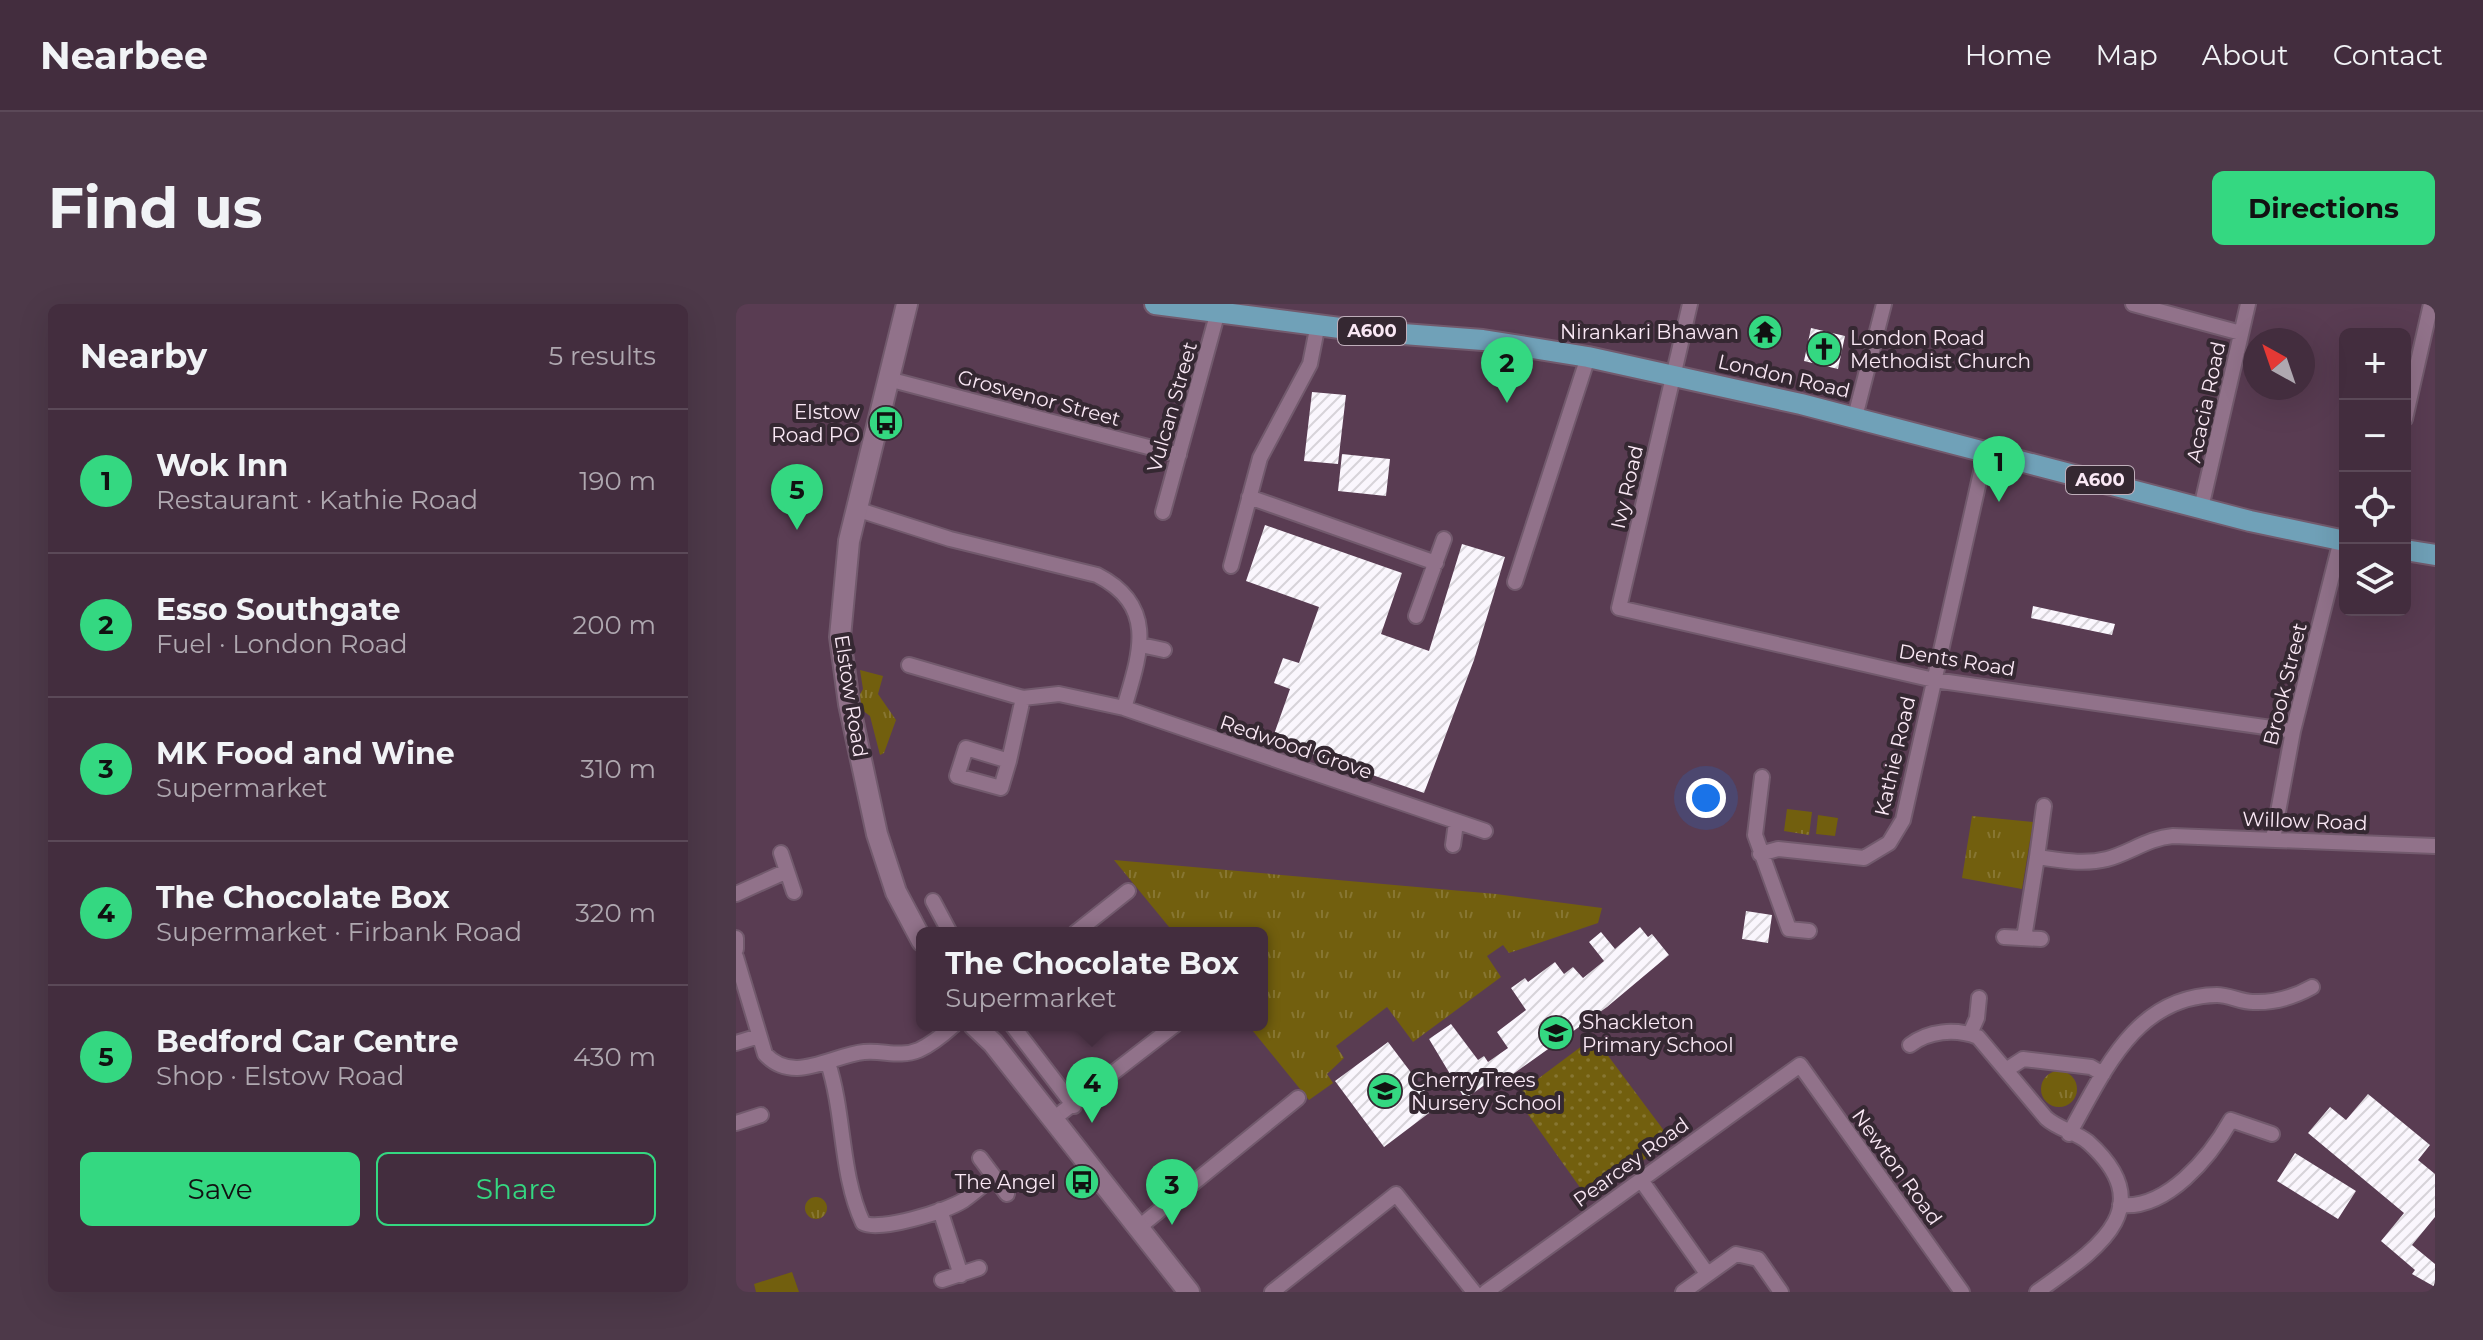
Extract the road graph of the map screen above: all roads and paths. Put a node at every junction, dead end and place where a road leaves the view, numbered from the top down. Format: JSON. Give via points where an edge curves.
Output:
{"nodes":[{"id":1,"x":907,"y":304,"type":"edge"},
{"id":2,"x":1155,"y":304,"type":"edge"},
{"id":3,"x":1690,"y":304,"type":"edge"},
{"id":4,"x":1884,"y":304,"type":"edge"},
{"id":5,"x":2133,"y":304,"type":"edge"},
{"id":6,"x":2248,"y":304,"type":"edge"},
{"id":7,"x":2431,"y":304,"type":"edge"},
{"id":8,"x":1219,"y":308,"type":"edge"},
{"id":9,"x":1318,"y":324,"type":"junction"},
{"id":10,"x":2241,"y":333,"type":"junction"},
{"id":11,"x":1588,"y":357,"type":"junction"},
{"id":12,"x":1674,"y":376,"type":"junction"},
{"id":13,"x":888,"y":379,"type":"junction"},
{"id":14,"x":2409,"y":400,"type":"edge"},
{"id":15,"x":1855,"y":417,"type":"junction"},
{"id":16,"x":1986,"y":450,"type":"junction"},
{"id":17,"x":1179,"y":455,"type":"junction"},
{"id":18,"x":1249,"y":497,"type":"junction"},
{"id":19,"x":2201,"y":508,"type":"junction"},
{"id":20,"x":856,"y":509,"type":"junction"},
{"id":21,"x":1163,"y":512,"type":"dead end"},
{"id":22,"x":1444,"y":539,"type":"dead end"},
{"id":23,"x":2339,"y":539,"type":"edge"},
{"id":24,"x":2342,"y":544,"type":"edge"},
{"id":25,"x":2411,"y":551,"type":"edge"},
{"id":26,"x":2435,"y":555,"type":"edge"},
{"id":27,"x":1436,"y":563,"type":"junction"},
{"id":28,"x":1231,"y":566,"type":"dead end"},
{"id":29,"x":1515,"y":582,"type":"dead end"},
{"id":30,"x":1619,"y":608,"type":"joint"},
{"id":31,"x":1416,"y":616,"type":"dead end"},
{"id":32,"x":1141,"y":645,"type":"junction"},
{"id":33,"x":1164,"y":650,"type":"dead end"},
{"id":34,"x":909,"y":665,"type":"dead end"},
{"id":35,"x":1934,"y":680,"type":"junction"},
{"id":36,"x":1023,"y":698,"type":"junction"},
{"id":37,"x":1124,"y":708,"type":"junction"},
{"id":38,"x":2293,"y":731,"type":"junction"},
{"id":39,"x":1009,"y":761,"type":"dead end"},
{"id":40,"x":1762,"y":777,"type":"dead end"},
{"id":41,"x":2044,"y":806,"type":"dead end"},
{"id":42,"x":1456,"y":823,"type":"junction"},
{"id":43,"x":1485,"y":831,"type":"dead end"},
{"id":44,"x":2273,"y":839,"type":"junction"},
{"id":45,"x":1453,"y":845,"type":"dead end"},
{"id":46,"x":2435,"y":846,"type":"edge"},
{"id":47,"x":781,"y":853,"type":"dead end"},
{"id":48,"x":1760,"y":854,"type":"junction"},
{"id":49,"x":2037,"y":857,"type":"junction"},
{"id":50,"x":787,"y":871,"type":"junction"},
{"id":51,"x":1128,"y":891,"type":"dead end"},
{"id":52,"x":794,"y":892,"type":"dead end"},
{"id":53,"x":736,"y":894,"type":"edge"},
{"id":54,"x":933,"y":901,"type":"dead end"},
{"id":55,"x":947,"y":927,"type":"edge"},
{"id":56,"x":1083,"y":927,"type":"edge"},
{"id":57,"x":916,"y":930,"type":"edge"},
{"id":58,"x":1809,"y":931,"type":"dead end"},
{"id":59,"x":2004,"y":937,"type":"dead end"},
{"id":60,"x":736,"y":938,"type":"edge"},
{"id":61,"x":2024,"y":938,"type":"junction"},
{"id":62,"x":2041,"y":939,"type":"dead end"},
{"id":63,"x":736,"y":949,"type":"edge"},
{"id":64,"x":736,"y":957,"type":"edge"},
{"id":65,"x":2312,"y":987,"type":"dead end"},
{"id":66,"x":1979,"y":998,"type":"dead end"},
{"id":67,"x":946,"y":1031,"type":"edge"},
{"id":68,"x":980,"y":1031,"type":"edge"},
{"id":69,"x":1017,"y":1031,"type":"edge"},
{"id":70,"x":1168,"y":1031,"type":"edge"},
{"id":71,"x":1970,"y":1034,"type":"junction"},
{"id":72,"x":759,"y":1036,"type":"junction"},
{"id":73,"x":736,"y":1043,"type":"edge"},
{"id":74,"x":1910,"y":1045,"type":"dead end"},
{"id":75,"x":828,"y":1063,"type":"junction"},
{"id":76,"x":1800,"y":1065,"type":"joint"},
{"id":77,"x":2006,"y":1070,"type":"junction"},
{"id":78,"x":2103,"y":1074,"type":"junction"},
{"id":79,"x":1298,"y":1098,"type":"dead end"},
{"id":80,"x":1074,"y":1106,"type":"junction"},
{"id":81,"x":761,"y":1115,"type":"dead end"},
{"id":82,"x":737,"y":1120,"type":"edge"},
{"id":83,"x":1052,"y":1120,"type":"junction"},
{"id":84,"x":2069,"y":1134,"type":"junction"},
{"id":85,"x":2272,"y":1134,"type":"dead end"},
{"id":86,"x":980,"y":1158,"type":"dead end"},
{"id":87,"x":993,"y":1177,"type":"junction"},
{"id":88,"x":1641,"y":1180,"type":"junction"},
{"id":89,"x":1007,"y":1194,"type":"dead end"},
{"id":90,"x":2120,"y":1205,"type":"junction"},
{"id":91,"x":940,"y":1210,"type":"junction"},
{"id":92,"x":1138,"y":1228,"type":"junction"},
{"id":93,"x":979,"y":1268,"type":"dead end"},
{"id":94,"x":1706,"y":1272,"type":"junction"},
{"id":95,"x":961,"y":1275,"type":"junction"},
{"id":96,"x":942,"y":1280,"type":"dead end"},
{"id":97,"x":1189,"y":1292,"type":"edge"},
{"id":98,"x":1272,"y":1292,"type":"edge"},
{"id":99,"x":1474,"y":1292,"type":"edge"},
{"id":100,"x":1486,"y":1292,"type":"edge"},
{"id":101,"x":1683,"y":1292,"type":"edge"},
{"id":102,"x":1781,"y":1292,"type":"edge"},
{"id":103,"x":1962,"y":1292,"type":"edge"},
{"id":104,"x":2037,"y":1292,"type":"edge"}],
"edges":[{"from":1,"to":13,"type":"street","name":"Elstow Road"},
{"from":2,"to":8,"type":"main road","name":"London Road","number":"A600"},
{"from":3,"to":12,"type":"street","name":"Ivy Road"},
{"from":4,"to":15,"type":"street"},
{"from":5,"to":10,"type":"street"},
{"from":6,"to":10,"type":"street","name":"Acacia Road"},
{"from":7,"to":14,"type":"street"},
{"from":8,"to":9,"type":"main road","name":"London Road","number":"A600"},
{"from":8,"to":17,"type":"street","name":"Vulcan Street"},
{"from":9,"to":11,"type":"main road","name":"London Road","number":"A600"},
{"from":9,"to":18,"type":"street","via":[[1313,356],[1270,433]]},
{"from":10,"to":19,"type":"street","name":"Acacia Road"},
{"from":11,"to":12,"type":"main road","name":"London Road","number":"A600"},
{"from":11,"to":29,"type":"street"},
{"from":12,"to":15,"type":"main road","name":"London Road","number":"A600"},
{"from":12,"to":30,"type":"street","name":"Ivy Road"},
{"from":13,"to":17,"type":"street","name":"Grosvenor Street"},
{"from":13,"to":20,"type":"street","name":"Elstow Road"},
{"from":15,"to":16,"type":"main road","name":"London Road","number":"A600"},
{"from":16,"to":19,"type":"main road","name":"London Road","number":"A600"},
{"from":16,"to":35,"type":"street","name":"Kathie Road"},
{"from":17,"to":21,"type":"street","name":"Vulcan Street"},
{"from":18,"to":27,"type":"street"},
{"from":18,"to":28,"type":"street"},
{"from":19,"to":23,"type":"main road","name":"London Road","number":"A600"},
{"from":20,"to":32,"type":"street","via":[[950,539],[1097,575],[1131,604]]},
{"from":20,"to":57,"type":"street","name":"Elstow Road","via":[[842,586],[840,637],[849,704],[877,834],[896,892]]},
{"from":22,"to":27,"type":"street"},
{"from":24,"to":38,"type":"street","name":"Brook Street"},
{"from":25,"to":26,"type":"main road"},
{"from":27,"to":31,"type":"street"},
{"from":30,"to":35,"type":"street","name":"Dents Road"},
{"from":32,"to":33,"type":"street"},
{"from":32,"to":37,"type":"street"},
{"from":34,"to":36,"type":"street","name":"Redwood Grove"},
{"from":35,"to":38,"type":"street","name":"Dents Road"},
{"from":35,"to":48,"type":"street","name":"Kathie Road","via":[[1903,820],[1889,843],[1864,858],[1778,849]]},
{"from":36,"to":37,"type":"street","name":"Redwood Grove","via":[[1059,694]]},
{"from":36,"to":39,"type":"street"},
{"from":37,"to":42,"type":"street","name":"Redwood Grove"},
{"from":38,"to":44,"type":"street","name":"Brook Street"},
{"from":40,"to":48,"type":"street","via":[[1755,820]]},
{"from":41,"to":49,"type":"street"},
{"from":42,"to":43,"type":"street","name":"Redwood Grove"},
{"from":42,"to":45,"type":"street"},
{"from":44,"to":46,"type":"street","name":"Willow Road"},
{"from":44,"to":49,"type":"street","name":"Willow Road","via":[[2173,836],[2109,859],[2083,863]]},
{"from":47,"to":50,"type":"street"},
{"from":48,"to":58,"type":"street","via":[[1789,929]]},
{"from":49,"to":61,"type":"street"},
{"from":50,"to":52,"type":"street"},
{"from":50,"to":53,"type":"street"},
{"from":51,"to":56,"type":"street"},
{"from":54,"to":55,"type":"street"},
{"from":59,"to":61,"type":"street"},
{"from":60,"to":63,"type":"street"},
{"from":61,"to":62,"type":"street"},
{"from":64,"to":72,"type":"street"},
{"from":65,"to":78,"type":"street","via":[[2285,999],[2252,1003],[2220,995],[2192,997],[2161,1009],[2130,1033]]},
{"from":66,"to":71,"type":"street"},
{"from":67,"to":75,"type":"street","via":[[906,1054],[860,1052]]},
{"from":68,"to":83,"type":"street"},
{"from":69,"to":80,"type":"street"},
{"from":70,"to":80,"type":"street"},
{"from":71,"to":74,"type":"street","via":[[1924,1034]]},
{"from":71,"to":77,"type":"street","via":[[1988,1046]]},
{"from":72,"to":73,"type":"street"},
{"from":72,"to":75,"type":"street","via":[[772,1061],[808,1067]]},
{"from":75,"to":91,"type":"street","via":[[863,1223],[879,1227]]},
{"from":76,"to":88,"type":"street","name":"Pearcey Road"},
{"from":76,"to":103,"type":"street","name":"Newton Road"},
{"from":77,"to":78,"type":"street","via":[[2023,1059],[2091,1067]]},
{"from":77,"to":84,"type":"street","via":[[2046,1118]]},
{"from":78,"to":84,"type":"street"},
{"from":79,"to":92,"type":"street"},
{"from":80,"to":83,"type":"street"},
{"from":81,"to":82,"type":"street"},
{"from":83,"to":92,"type":"street"},
{"from":84,"to":90,"type":"street","via":[[2085,1139],[2112,1169]]},
{"from":85,"to":90,"type":"street","via":[[2231,1120],[2215,1147],[2182,1179],[2150,1203]]},
{"from":86,"to":87,"type":"street"},
{"from":87,"to":89,"type":"street"},
{"from":87,"to":91,"type":"street"},
{"from":88,"to":94,"type":"street"},
{"from":88,"to":100,"type":"street","name":"Pearcey Road"},
{"from":90,"to":104,"type":"street","via":[[2113,1229],[2097,1249]]},
{"from":91,"to":95,"type":"street"},
{"from":92,"to":97,"type":"street"},
{"from":93,"to":95,"type":"street"},
{"from":94,"to":101,"type":"street"},
{"from":94,"to":102,"type":"street","via":[[1736,1254],[1747,1255],[1758,1259]]},
{"from":95,"to":96,"type":"street"},
{"from":98,"to":99,"type":"street","via":[[1396,1194]]}]}
